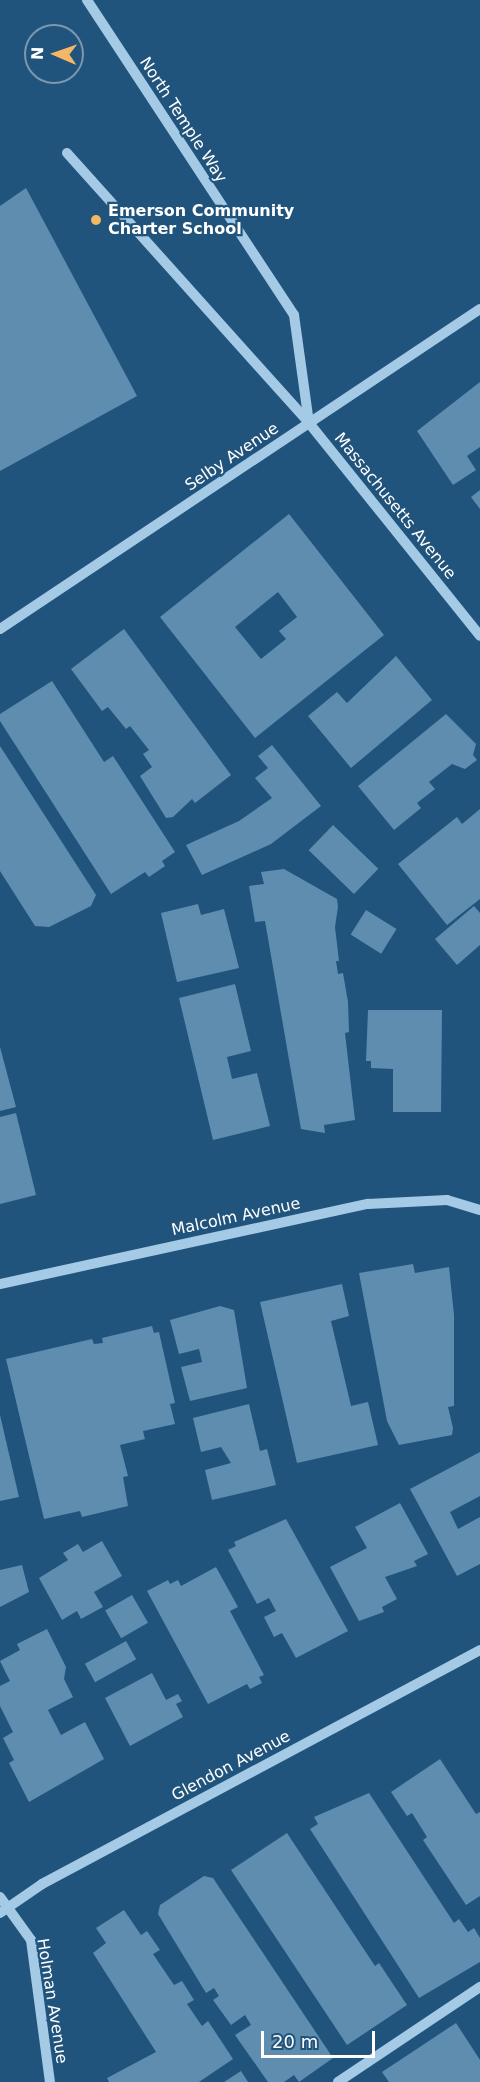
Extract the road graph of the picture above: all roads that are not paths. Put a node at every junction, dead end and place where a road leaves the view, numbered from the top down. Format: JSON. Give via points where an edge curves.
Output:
{"nodes":[{"id":1,"x":87,"y":0,"type":"edge"},
{"id":2,"x":67,"y":153,"type":"dead end"},
{"id":3,"x":480,"y":309,"type":"edge"},
{"id":4,"x":309,"y":423,"type":"junction"},
{"id":5,"x":0,"y":629,"type":"edge"},
{"id":6,"x":480,"y":636,"type":"edge"},
{"id":7,"x":480,"y":1210,"type":"edge"},
{"id":8,"x":0,"y":1284,"type":"edge"},
{"id":9,"x":480,"y":1650,"type":"edge"},
{"id":10,"x":0,"y":1897,"type":"edge"},
{"id":11,"x":4,"y":1910,"type":"edge"},
{"id":12,"x":480,"y":1987,"type":"edge"},
{"id":13,"x":50,"y":2082,"type":"edge"},
{"id":14,"x":338,"y":2082,"type":"edge"}],
"edges":[{"from":1,"to":4,"type":"street","name":"North Temple Way","via":[[294,315]]},
{"from":2,"to":4,"type":"street","name":"Massachusetts Avenue"},
{"from":3,"to":4,"type":"street","name":"Selby Avenue"},
{"from":4,"to":5,"type":"street","name":"Selby Avenue"},
{"from":4,"to":6,"type":"street","name":"Massachusetts Avenue"},
{"from":7,"to":8,"type":"street","name":"Malcolm Avenue","via":[[447,1200],[368,1204]]},
{"from":9,"to":11,"type":"street","name":"Glendon Avenue","via":[[42,1884]]},
{"from":10,"to":11,"type":"street","name":"Holman Avenue"},
{"from":11,"to":13,"type":"street","name":"Holman Avenue","via":[[31,1940]]},
{"from":12,"to":14,"type":"street"}]}
